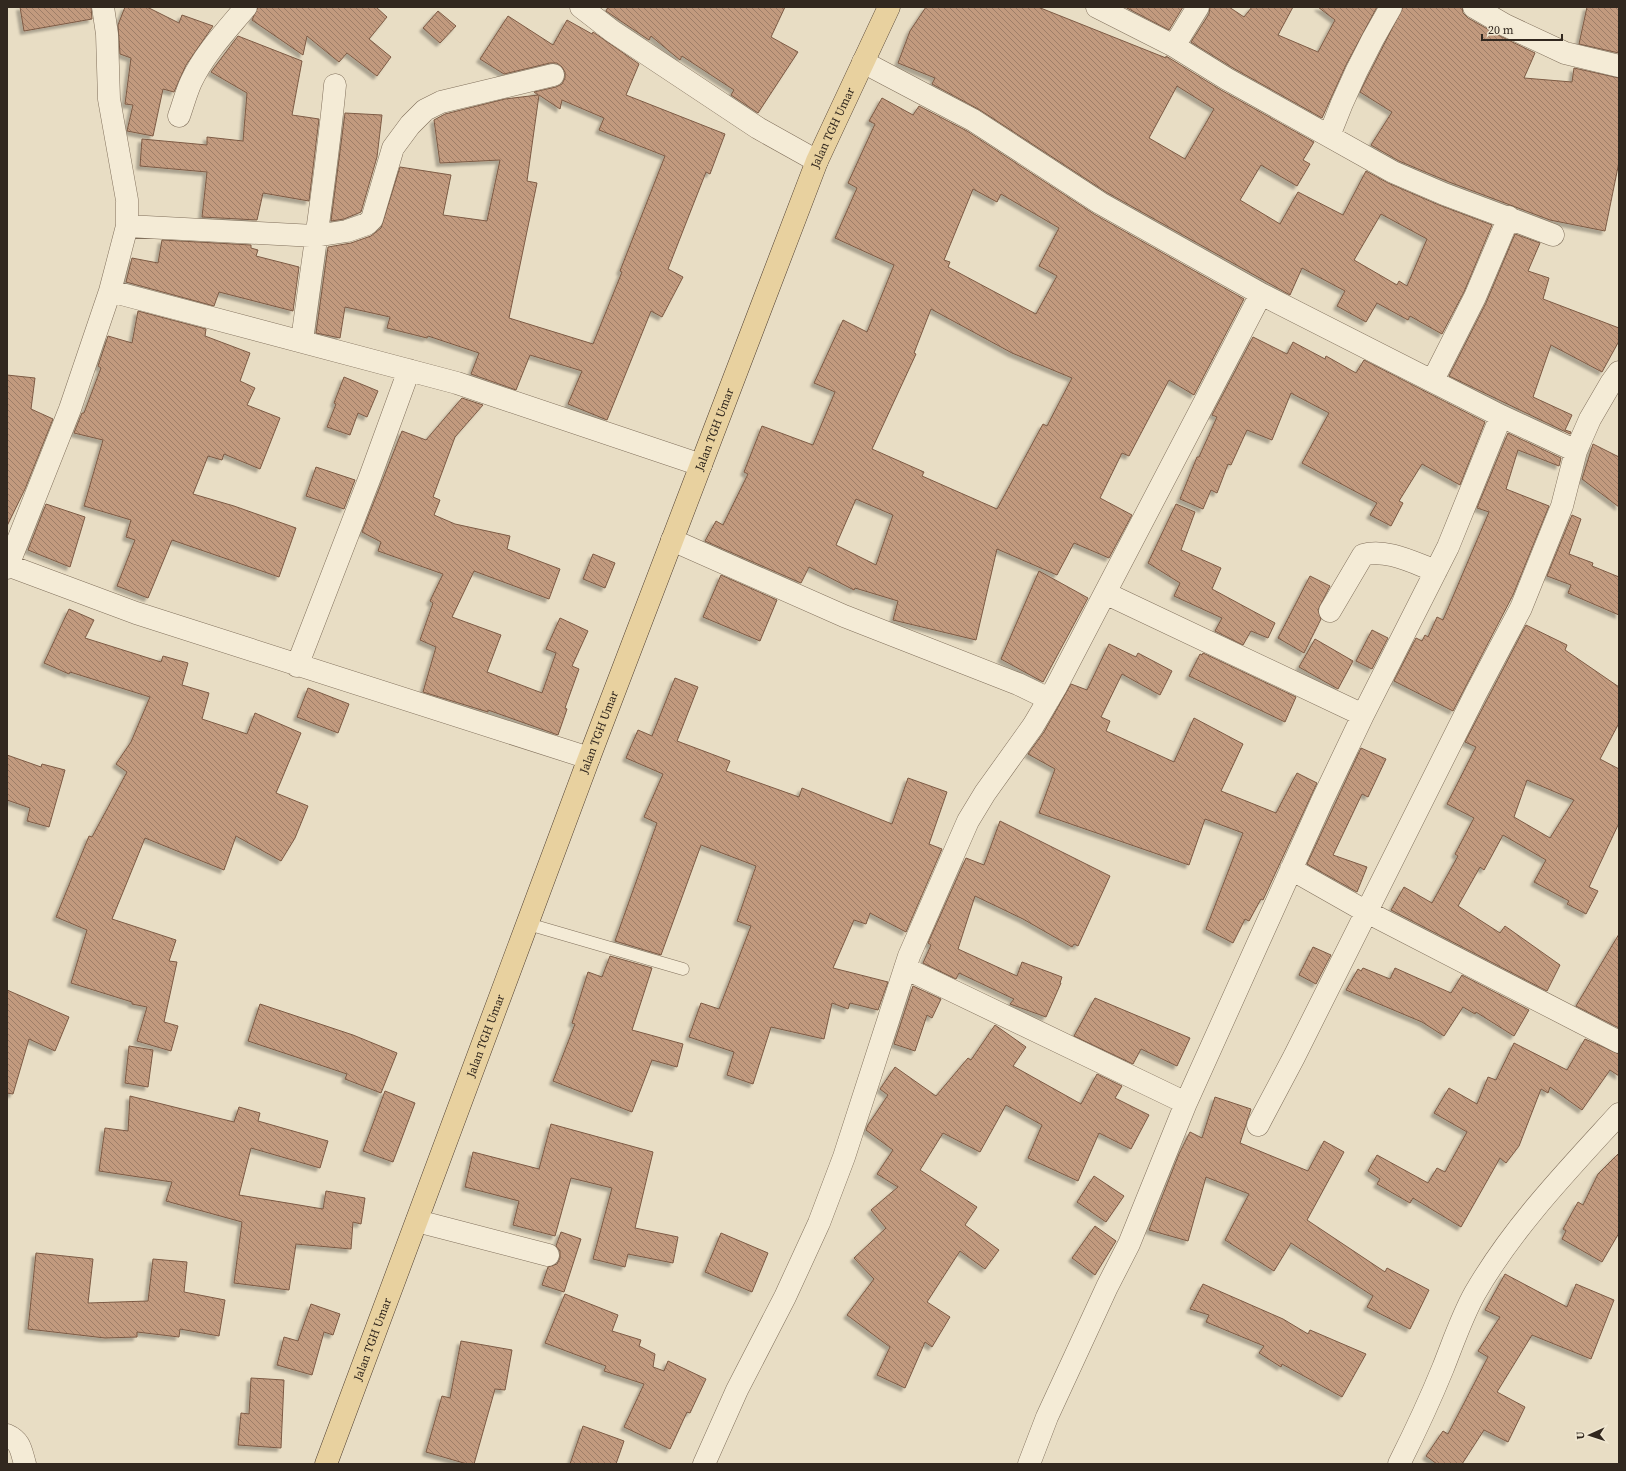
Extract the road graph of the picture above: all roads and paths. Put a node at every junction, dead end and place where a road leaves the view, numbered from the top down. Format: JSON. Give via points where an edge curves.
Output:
{"nodes":[{"id":1,"x":103,"y":7,"type":"edge"},
{"id":2,"x":246,"y":7,"type":"edge"},
{"id":3,"x":581,"y":7,"type":"edge"},
{"id":4,"x":889,"y":7,"type":"edge"},
{"id":5,"x":1097,"y":7,"type":"edge"},
{"id":6,"x":1198,"y":7,"type":"edge"},
{"id":7,"x":1391,"y":7,"type":"edge"},
{"id":8,"x":1474,"y":7,"type":"edge"},
{"id":9,"x":1174,"y":46,"type":"junction"},
{"id":10,"x":863,"y":62,"type":"junction"},
{"id":11,"x":1619,"y":66,"type":"edge"},
{"id":12,"x":553,"y":75,"type":"dead end"},
{"id":13,"x":335,"y":84,"type":"dead end"},
{"id":14,"x":179,"y":116,"type":"dead end"},
{"id":15,"x":1329,"y":136,"type":"junction"},
{"id":16,"x":817,"y":161,"type":"junction"},
{"id":17,"x":1508,"y":217,"type":"junction"},
{"id":18,"x":127,"y":226,"type":"junction"},
{"id":19,"x":1553,"y":235,"type":"dead end"},
{"id":20,"x":315,"y":236,"type":"junction"},
{"id":21,"x":110,"y":290,"type":"junction"},
{"id":22,"x":1261,"y":294,"type":"junction"},
{"id":23,"x":302,"y":341,"type":"junction"},
{"id":24,"x":409,"y":370,"type":"junction"},
{"id":25,"x":1619,"y":372,"type":"edge"},
{"id":26,"x":1433,"y":380,"type":"junction"},
{"id":27,"x":1501,"y":416,"type":"junction"},
{"id":28,"x":1576,"y":451,"type":"junction"},
{"id":29,"x":701,"y":465,"type":"junction"},
{"id":30,"x":672,"y":540,"type":"junction"},
{"id":31,"x":7,"y":566,"type":"edge"},
{"id":32,"x":1436,"y":571,"type":"junction"},
{"id":33,"x":1105,"y":593,"type":"junction"},
{"id":34,"x":1330,"y":611,"type":"dead end"},
{"id":35,"x":297,"y":666,"type":"junction"},
{"id":36,"x":1049,"y":699,"type":"junction"},
{"id":37,"x":1363,"y":715,"type":"junction"},
{"id":38,"x":589,"y":758,"type":"junction"},
{"id":39,"x":1290,"y":869,"type":"junction"},
{"id":40,"x":1365,"y":912,"type":"junction"},
{"id":41,"x":528,"y":924,"type":"junction"},
{"id":42,"x":905,"y":968,"type":"junction"},
{"id":43,"x":683,"y":969,"type":"dead end"},
{"id":44,"x":1619,"y":1042,"type":"edge"},
{"id":45,"x":1186,"y":1103,"type":"junction"},
{"id":46,"x":1619,"y":1114,"type":"edge"},
{"id":47,"x":1258,"y":1125,"type":"dead end"},
{"id":48,"x":417,"y":1221,"type":"junction"},
{"id":49,"x":548,"y":1255,"type":"dead end"},
{"id":50,"x":7,"y":1435,"type":"edge"},
{"id":51,"x":25,"y":1464,"type":"edge"},
{"id":52,"x":326,"y":1464,"type":"edge"},
{"id":53,"x":704,"y":1464,"type":"edge"},
{"id":54,"x":1029,"y":1464,"type":"edge"},
{"id":55,"x":1399,"y":1464,"type":"edge"}],
"edges":[{"from":1,"to":18,"type":"street","via":[[107,34],[109,99],[127,200]]},
{"from":2,"to":14,"type":"street","via":[[209,52],[192,81]]},
{"from":3,"to":16,"type":"street","via":[[612,31],[758,128]]},
{"from":4,"to":10,"type":"main road","name":"Jalan TGH Umar"},
{"from":5,"to":9,"type":"street"},
{"from":6,"to":9,"type":"street"},
{"from":7,"to":15,"type":"street","via":[[1362,56]]},
{"from":8,"to":11,"type":"street","via":[[1505,25],[1565,53]]},
{"from":9,"to":15,"type":"street","via":[[1227,80]]},
{"from":10,"to":16,"type":"main road","name":"Jalan TGH Umar"},
{"from":10,"to":22,"type":"street","via":[[973,120],[1100,203]]},
{"from":12,"to":20,"type":"street","via":[[441,102],[425,110],[410,124],[393,148],[372,219],[367,224],[347,231]]},
{"from":13,"to":20,"type":"street"},
{"from":15,"to":17,"type":"street","via":[[1393,172]]},
{"from":16,"to":29,"type":"main road","name":"Jalan TGH Umar"},
{"from":17,"to":19,"type":"street"},
{"from":17,"to":26,"type":"street","via":[[1475,298]]},
{"from":18,"to":20,"type":"street"},
{"from":18,"to":21,"type":"street"},
{"from":20,"to":23,"type":"street"},
{"from":21,"to":23,"type":"street"},
{"from":21,"to":31,"type":"street","via":[[70,409]]},
{"from":22,"to":26,"type":"street"},
{"from":22,"to":33,"type":"street"},
{"from":23,"to":24,"type":"street"},
{"from":24,"to":29,"type":"street","via":[[457,383]]},
{"from":24,"to":35,"type":"street"},
{"from":25,"to":28,"type":"street","via":[[1590,419]]},
{"from":26,"to":27,"type":"street"},
{"from":27,"to":28,"type":"street"},
{"from":27,"to":32,"type":"street"},
{"from":28,"to":40,"type":"street","via":[[1562,506],[1521,608]]},
{"from":29,"to":30,"type":"main road","name":"Jalan TGH Umar"},
{"from":30,"to":36,"type":"street","via":[[844,616],[1018,684]]},
{"from":30,"to":38,"type":"main road","name":"Jalan TGH Umar"},
{"from":31,"to":35,"type":"street","via":[[136,613]]},
{"from":32,"to":34,"type":"street","via":[[1390,555],[1363,555]]},
{"from":32,"to":37,"type":"street"},
{"from":33,"to":36,"type":"street"},
{"from":33,"to":37,"type":"street"},
{"from":35,"to":38,"type":"street"},
{"from":36,"to":42,"type":"street","via":[[968,821]]},
{"from":37,"to":39,"type":"street"},
{"from":38,"to":41,"type":"main road","name":"Jalan TGH Umar"},
{"from":39,"to":40,"type":"street"},
{"from":39,"to":45,"type":"street"},
{"from":40,"to":44,"type":"street"},
{"from":40,"to":47,"type":"street"},
{"from":41,"to":43,"type":"lane"},
{"from":41,"to":48,"type":"main road","name":"Jalan TGH Umar"},
{"from":42,"to":45,"type":"street"},
{"from":42,"to":53,"type":"street","via":[[844,1157],[818,1223]]},
{"from":45,"to":54,"type":"street","via":[[1129,1244],[1054,1403]]},
{"from":46,"to":55,"type":"street","via":[[1519,1229],[1486,1275],[1463,1318],[1419,1425]]},
{"from":48,"to":49,"type":"street"},
{"from":48,"to":52,"type":"main road","name":"Jalan TGH Umar"},
{"from":50,"to":51,"type":"street","via":[[14,1438],[21,1448]]}]}
